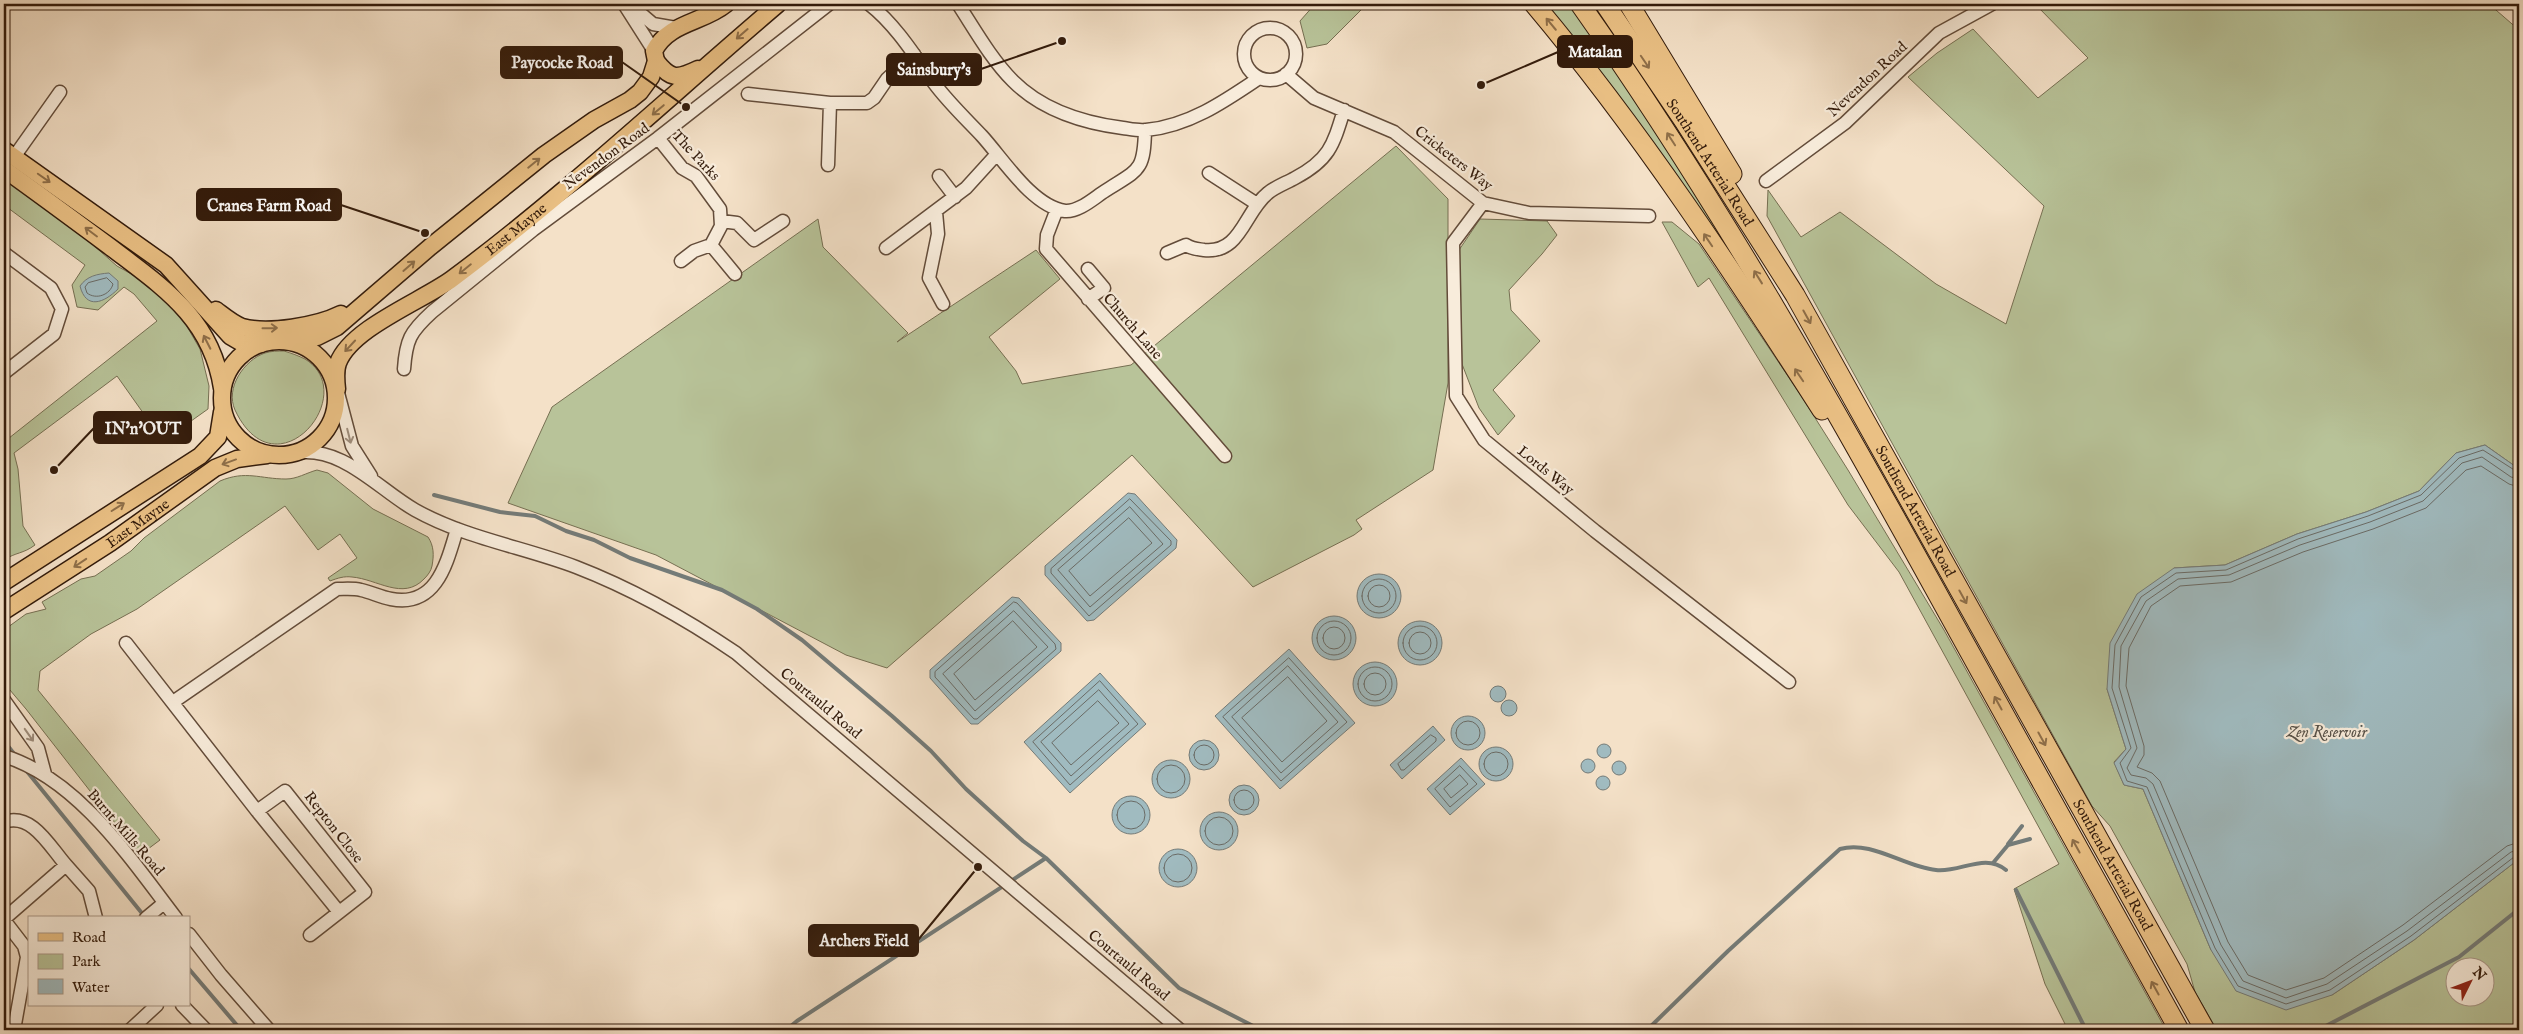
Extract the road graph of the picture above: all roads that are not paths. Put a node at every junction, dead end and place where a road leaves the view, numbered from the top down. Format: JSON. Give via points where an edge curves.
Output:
{"nodes":[{"id":1,"x":624,"y":4,"type":"edge"},
{"id":2,"x":630,"y":4,"type":"edge"},
{"id":3,"x":726,"y":4,"type":"edge"},
{"id":4,"x":778,"y":4,"type":"edge"},
{"id":5,"x":829,"y":4,"type":"edge"},
{"id":6,"x":869,"y":4,"type":"edge"},
{"id":7,"x":958,"y":4,"type":"edge"},
{"id":8,"x":1534,"y":4,"type":"edge"},
{"id":9,"x":1580,"y":4,"type":"edge"},
{"id":10,"x":1605,"y":4,"type":"edge"},
{"id":11,"x":1629,"y":4,"type":"edge"},
{"id":12,"x":1992,"y":4,"type":"edge"},
{"id":13,"x":676,"y":28,"type":"junction"},
{"id":14,"x":914,"y":54,"type":"junction"},
{"id":15,"x":655,"y":56,"type":"junction"},
{"id":16,"x":707,"y":64,"type":"junction"},
{"id":17,"x":1286,"y":74,"type":"junction"},
{"id":18,"x":1259,"y":78,"type":"junction"},
{"id":19,"x":60,"y":92,"type":"dead end"},
{"id":20,"x":748,"y":94,"type":"dead end"},
{"id":21,"x":830,"y":103,"type":"junction"},
{"id":22,"x":1344,"y":110,"type":"junction"},
{"id":23,"x":1145,"y":130,"type":"junction"},
{"id":24,"x":658,"y":138,"type":"junction"},
{"id":25,"x":996,"y":155,"type":"junction"},
{"id":26,"x":7,"y":159,"type":"edge"},
{"id":27,"x":828,"y":165,"type":"dead end"},
{"id":28,"x":1209,"y":173,"type":"dead end"},
{"id":29,"x":939,"y":176,"type":"dead end"},
{"id":30,"x":1766,"y":181,"type":"dead end"},
{"id":31,"x":955,"y":197,"type":"junction"},
{"id":32,"x":1483,"y":203,"type":"junction"},
{"id":33,"x":1257,"y":204,"type":"junction"},
{"id":34,"x":1057,"y":208,"type":"junction"},
{"id":35,"x":936,"y":212,"type":"junction"},
{"id":36,"x":1649,"y":216,"type":"dead end"},
{"id":37,"x":721,"y":221,"type":"junction"},
{"id":38,"x":782,"y":222,"type":"dead end"},
{"id":39,"x":711,"y":246,"type":"junction"},
{"id":40,"x":886,"y":248,"type":"dead end"},
{"id":41,"x":4,"y":253,"type":"edge"},
{"id":42,"x":1167,"y":253,"type":"dead end"},
{"id":43,"x":681,"y":261,"type":"dead end"},
{"id":44,"x":1088,"y":269,"type":"dead end"},
{"id":45,"x":735,"y":274,"type":"dead end"},
{"id":46,"x":184,"y":283,"type":"junction"},
{"id":47,"x":1795,"y":295,"type":"junction"},
{"id":48,"x":372,"y":297,"type":"junction"},
{"id":49,"x":1088,"y":299,"type":"junction"},
{"id":50,"x":943,"y":304,"type":"dead end"},
{"id":51,"x":282,"y":341,"type":"junction"},
{"id":52,"x":263,"y":343,"type":"junction"},
{"id":53,"x":404,"y":369,"type":"dead end"},
{"id":54,"x":4,"y":373,"type":"edge"},
{"id":55,"x":222,"y":388,"type":"junction"},
{"id":56,"x":337,"y":389,"type":"junction"},
{"id":57,"x":222,"y":406,"type":"junction"},
{"id":58,"x":295,"y":453,"type":"junction"},
{"id":59,"x":277,"y":456,"type":"junction"},
{"id":60,"x":1225,"y":456,"type":"dead end"},
{"id":61,"x":386,"y":490,"type":"junction"},
{"id":62,"x":457,"y":529,"type":"junction"},
{"id":63,"x":1920,"y":563,"type":"junction"},
{"id":64,"x":4,"y":582,"type":"edge"},
{"id":65,"x":4,"y":612,"type":"edge"},
{"id":66,"x":126,"y":643,"type":"dead end"},
{"id":67,"x":1789,"y":682,"type":"dead end"},
{"id":68,"x":4,"y":700,"type":"edge"},
{"id":69,"x":173,"y":702,"type":"junction"},
{"id":70,"x":4,"y":756,"type":"edge"},
{"id":71,"x":45,"y":774,"type":"junction"},
{"id":72,"x":258,"y":811,"type":"junction"},
{"id":73,"x":7,"y":819,"type":"edge"},
{"id":74,"x":66,"y":865,"type":"junction"},
{"id":75,"x":164,"y":902,"type":"junction"},
{"id":76,"x":339,"y":912,"type":"junction"},
{"id":77,"x":95,"y":916,"type":"edge"},
{"id":78,"x":148,"y":916,"type":"edge"},
{"id":79,"x":174,"y":916,"type":"edge"},
{"id":80,"x":4,"y":919,"type":"edge"},
{"id":81,"x":190,"y":935,"type":"edge"},
{"id":82,"x":310,"y":935,"type":"dead end"},
{"id":83,"x":157,"y":1006,"type":"edge"},
{"id":84,"x":183,"y":1006,"type":"edge"},
{"id":85,"x":14,"y":1030,"type":"edge"},
{"id":86,"x":130,"y":1030,"type":"edge"},
{"id":87,"x":206,"y":1030,"type":"edge"},
{"id":88,"x":270,"y":1030,"type":"edge"},
{"id":89,"x":1180,"y":1030,"type":"edge"},
{"id":90,"x":2179,"y":1030,"type":"edge"},
{"id":91,"x":2205,"y":1030,"type":"edge"}],
"edges":[{"from":1,"to":15,"type":"street"},
{"from":2,"to":13,"type":"street","via":[[653,24]]},
{"from":3,"to":13,"type":"main road","via":[[701,19]]},
{"from":4,"to":16,"type":"main road","name":"East Mayne","one_way":true},
{"from":5,"to":24,"type":"street","name":"Nevendon Road"},
{"from":6,"to":14,"type":"street"},
{"from":7,"to":23,"type":"street","via":[[992,54],[1030,95],[1086,122]]},
{"from":63,"to":8,"type":"highway","one_way":true,"via":[[1798,372],[1637,135]]},
{"from":63,"to":9,"type":"highway","name":"Southend Arterial Road","one_way":true,"via":[[1776,307],[1702,187]]},
{"from":10,"to":47,"type":"highway","name":"Southend Arterial Road","one_way":true,"via":[[1684,120]]},
{"from":11,"to":47,"type":"highway","via":[[1727,164]]},
{"from":12,"to":30,"type":"street","name":"Nevendon Road","via":[[1939,33],[1845,123]]},
{"from":13,"to":15,"type":"main road","via":[[659,42]]},
{"from":14,"to":21,"type":"street","via":[[867,103]]},
{"from":14,"to":25,"type":"street","via":[[935,85]]},
{"from":15,"to":16,"type":"main road","name":"East Mayne","via":[[665,72],[678,77]]},
{"from":48,"to":15,"type":"main road","one_way":true,"via":[[563,140],[640,92],[651,77]]},
{"from":16,"to":56,"type":"main road","name":"East Mayne","one_way":true,"via":[[610,151],[452,280],[354,341],[338,361]]},
{"from":17,"to":18,"type":"street","via":[[1270,80]]},
{"from":17,"to":18,"type":"street","via":[[1296,58],[1295,47],[1290,36],[1277,28],[1266,27],[1249,36],[1243,48],[1249,70]]},
{"from":17,"to":22,"type":"street","name":"Cricketers Way","via":[[1314,98]]},
{"from":18,"to":23,"type":"street","via":[[1218,106]]},
{"from":19,"to":26,"type":"street"},
{"from":20,"to":21,"type":"street"},
{"from":21,"to":27,"type":"street"},
{"from":22,"to":32,"type":"street","name":"Cricketers Way","via":[[1394,132]]},
{"from":22,"to":33,"type":"street","via":[[1333,146],[1325,157],[1314,168],[1268,192]]},
{"from":23,"to":34,"type":"street","via":[[1143,162],[1135,171],[1080,207],[1066,211]]},
{"from":24,"to":37,"type":"street","name":"The Parks","via":[[682,168],[696,176],[709,192],[720,209]]},
{"from":24,"to":53,"type":"street","name":"Nevendon Road","via":[[533,230],[432,312],[407,341]]},
{"from":25,"to":31,"type":"street"},
{"from":25,"to":34,"type":"street","via":[[1042,201]]},
{"from":26,"to":46,"type":"main road","one_way":true,"via":[[150,252]]},
{"from":55,"to":26,"type":"main road","one_way":true,"via":[[209,345],[174,296]]},
{"from":28,"to":33,"type":"street"},
{"from":29,"to":31,"type":"street"},
{"from":31,"to":35,"type":"street"},
{"from":32,"to":36,"type":"street","name":"Cricketers Way","via":[[1529,213]]},
{"from":32,"to":67,"type":"street","name":"Lords Way","via":[[1453,243],[1456,396],[1484,440]]},
{"from":33,"to":42,"type":"street","via":[[1230,245],[1221,250],[1193,249],[1186,245]]},
{"from":34,"to":49,"type":"street","name":"Church Lane","via":[[1047,235],[1046,249]]},
{"from":35,"to":40,"type":"street"},
{"from":35,"to":50,"type":"street","via":[[938,234],[929,278]]},
{"from":37,"to":38,"type":"street","via":[[737,223],[754,240]]},
{"from":37,"to":39,"type":"street"},
{"from":39,"to":43,"type":"street","via":[[694,251]]},
{"from":39,"to":45,"type":"street"},
{"from":41,"to":54,"type":"street","via":[[51,288],[62,309],[54,334]]},
{"from":44,"to":49,"type":"street","via":[[1104,288]]},
{"from":46,"to":48,"type":"main road","one_way":true,"via":[[230,321],[250,328],[315,325]]},
{"from":46,"to":52,"type":"main road","via":[[230,336],[242,343]]},
{"from":47,"to":91,"type":"highway","name":"Southend Arterial Road","one_way":true},
{"from":48,"to":51,"type":"main road","via":[[331,331]]},
{"from":49,"to":60,"type":"street","name":"Church Lane"},
{"from":51,"to":52,"type":"main road"},
{"from":51,"to":56,"type":"main road","via":[[298,343],[322,360],[332,372]]},
{"from":52,"to":55,"type":"main road","via":[[242,354],[229,370]]},
{"from":55,"to":57,"type":"main road"},
{"from":56,"to":58,"type":"main road","via":[[335,410],[327,426],[313,442]]},
{"from":56,"to":61,"type":"street","name":"Courtauld Road","one_way":true,"via":[[352,446],[365,468]]},
{"from":57,"to":59,"type":"main road","via":[[230,427],[245,443]]},
{"from":64,"to":57,"type":"main road","name":"East Mayne","one_way":true,"via":[[204,452],[220,432]]},
{"from":58,"to":59,"type":"main road"},
{"from":58,"to":61,"type":"street","name":"Courtauld Road","via":[[312,451],[329,455]]},
{"from":59,"to":65,"type":"main road","name":"East Mayne","one_way":true,"via":[[247,456],[215,468]]},
{"from":61,"to":62,"type":"street","name":"Courtauld Road","via":[[416,510]]},
{"from":62,"to":69,"type":"street","via":[[445,570],[430,591],[414,598],[392,600],[360,589],[337,589]]},
{"from":62,"to":89,"type":"street","name":"Courtauld Road","via":[[575,566],[634,592],[736,652]]},
{"from":90,"to":63,"type":"highway","name":"Southend Arterial Road","one_way":true},
{"from":66,"to":69,"type":"street"},
{"from":68,"to":71,"type":"street","one_way":true,"via":[[38,748]]},
{"from":69,"to":72,"type":"street"},
{"from":70,"to":71,"type":"street","name":"Burnt Mills Road"},
{"from":71,"to":75,"type":"street","name":"Burnt Mills Road","via":[[89,812]]},
{"from":72,"to":76,"type":"street"},
{"from":72,"to":76,"type":"street","name":"Repton Close","via":[[285,791],[365,892]]},
{"from":73,"to":74,"type":"street","via":[[30,824]]},
{"from":74,"to":77,"type":"street","via":[[89,891]]},
{"from":74,"to":80,"type":"street"},
{"from":75,"to":78,"type":"street"},
{"from":75,"to":79,"type":"street","name":"Burnt Mills Road"},
{"from":76,"to":82,"type":"street","name":"Repton Close"},
{"from":80,"to":85,"type":"street","via":[[28,957]]},
{"from":81,"to":88,"type":"street"},
{"from":83,"to":86,"type":"street"},
{"from":84,"to":87,"type":"street"}]}
